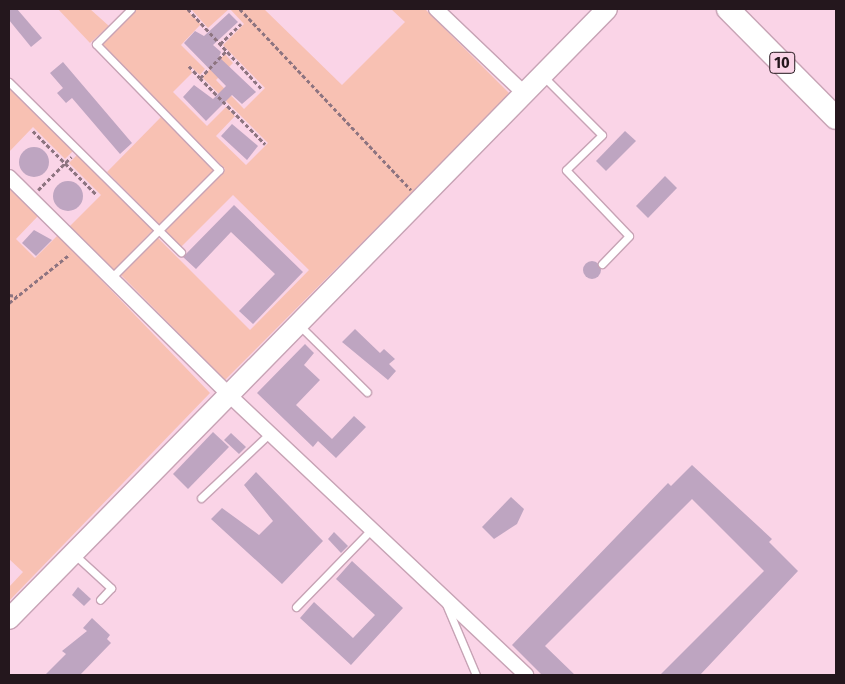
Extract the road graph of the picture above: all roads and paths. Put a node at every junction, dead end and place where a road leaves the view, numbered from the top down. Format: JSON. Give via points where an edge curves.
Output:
{"nodes":[{"id":1,"x":131,"y":9,"type":"edge"},
{"id":2,"x":188,"y":9,"type":"edge"},
{"id":3,"x":240,"y":9,"type":"edge"},
{"id":4,"x":436,"y":9,"type":"edge"},
{"id":5,"x":607,"y":9,"type":"edge"},
{"id":6,"x":728,"y":9,"type":"edge"},
{"id":7,"x":241,"y":24,"type":"dead end"},
{"id":8,"x":220,"y":44,"type":"junction"},
{"id":9,"x":226,"y":51,"type":"junction"},
{"id":10,"x":189,"y":66,"type":"dead end"},
{"id":11,"x":543,"y":76,"type":"junction"},
{"id":12,"x":200,"y":78,"type":"junction"},
{"id":13,"x":9,"y":82,"type":"edge"},
{"id":14,"x":261,"y":88,"type":"dead end"},
{"id":15,"x":525,"y":94,"type":"junction"},
{"id":16,"x":836,"y":118,"type":"edge"},
{"id":17,"x":33,"y":132,"type":"dead end"},
{"id":18,"x":265,"y":144,"type":"dead end"},
{"id":19,"x":78,"y":150,"type":"junction"},
{"id":20,"x":65,"y":163,"type":"junction"},
{"id":21,"x":9,"y":177,"type":"edge"},
{"id":22,"x":96,"y":194,"type":"dead end"},
{"id":23,"x":30,"y":198,"type":"junction"},
{"id":24,"x":420,"y":200,"type":"junction"},
{"id":25,"x":158,"y":230,"type":"junction"},
{"id":26,"x":80,"y":247,"type":"junction"},
{"id":27,"x":181,"y":252,"type":"dead end"},
{"id":28,"x":602,"y":264,"type":"dead end"},
{"id":29,"x":111,"y":278,"type":"junction"},
{"id":30,"x":9,"y":296,"type":"edge"},
{"id":31,"x":18,"y":296,"type":"junction"},
{"id":32,"x":9,"y":303,"type":"edge"},
{"id":33,"x":298,"y":324,"type":"junction"},
{"id":34,"x":367,"y":392,"type":"dead end"},
{"id":35,"x":228,"y":394,"type":"junction"},
{"id":36,"x":270,"y":433,"type":"junction"},
{"id":37,"x":201,"y":498,"type":"dead end"},
{"id":38,"x":371,"y":530,"type":"junction"},
{"id":39,"x":73,"y":553,"type":"junction"},
{"id":40,"x":442,"y":595,"type":"junction"},
{"id":41,"x":100,"y":600,"type":"dead end"},
{"id":42,"x":296,"y":607,"type":"dead end"},
{"id":43,"x":9,"y":619,"type":"edge"},
{"id":44,"x":476,"y":675,"type":"edge"},
{"id":45,"x":526,"y":675,"type":"edge"}],
"edges":[{"from":1,"to":25,"type":"lane","via":[[96,44],[219,170]]},
{"from":2,"to":8,"type":"path"},
{"from":3,"to":24,"type":"path"},
{"from":4,"to":15,"type":"street"},
{"from":5,"to":11,"type":"street"},
{"from":6,"to":16,"type":"main road","number":"10"},
{"from":7,"to":8,"type":"path"},
{"from":8,"to":9,"type":"path"},
{"from":9,"to":12,"type":"path"},
{"from":9,"to":14,"type":"path"},
{"from":10,"to":12,"type":"path"},
{"from":11,"to":15,"type":"street"},
{"from":11,"to":28,"type":"lane","via":[[602,134],[566,170],[629,236]]},
{"from":12,"to":18,"type":"path"},
{"from":13,"to":19,"type":"lane"},
{"from":15,"to":24,"type":"street"},
{"from":17,"to":20,"type":"path"},
{"from":19,"to":20,"type":"path"},
{"from":19,"to":25,"type":"lane"},
{"from":20,"to":22,"type":"path"},
{"from":20,"to":23,"type":"path"},
{"from":21,"to":23,"type":"street"},
{"from":23,"to":26,"type":"street"},
{"from":24,"to":33,"type":"street"},
{"from":25,"to":27,"type":"lane"},
{"from":25,"to":29,"type":"lane"},
{"from":26,"to":29,"type":"street"},
{"from":26,"to":31,"type":"path"},
{"from":29,"to":35,"type":"street"},
{"from":30,"to":31,"type":"path"},
{"from":31,"to":32,"type":"path"},
{"from":33,"to":34,"type":"lane"},
{"from":33,"to":35,"type":"street"},
{"from":35,"to":36,"type":"street"},
{"from":35,"to":39,"type":"street"},
{"from":36,"to":37,"type":"lane"},
{"from":36,"to":38,"type":"street"},
{"from":38,"to":40,"type":"street"},
{"from":38,"to":42,"type":"lane"},
{"from":39,"to":41,"type":"lane","via":[[111,588]]},
{"from":39,"to":43,"type":"street"},
{"from":40,"to":44,"type":"lane"},
{"from":40,"to":45,"type":"street"}]}
